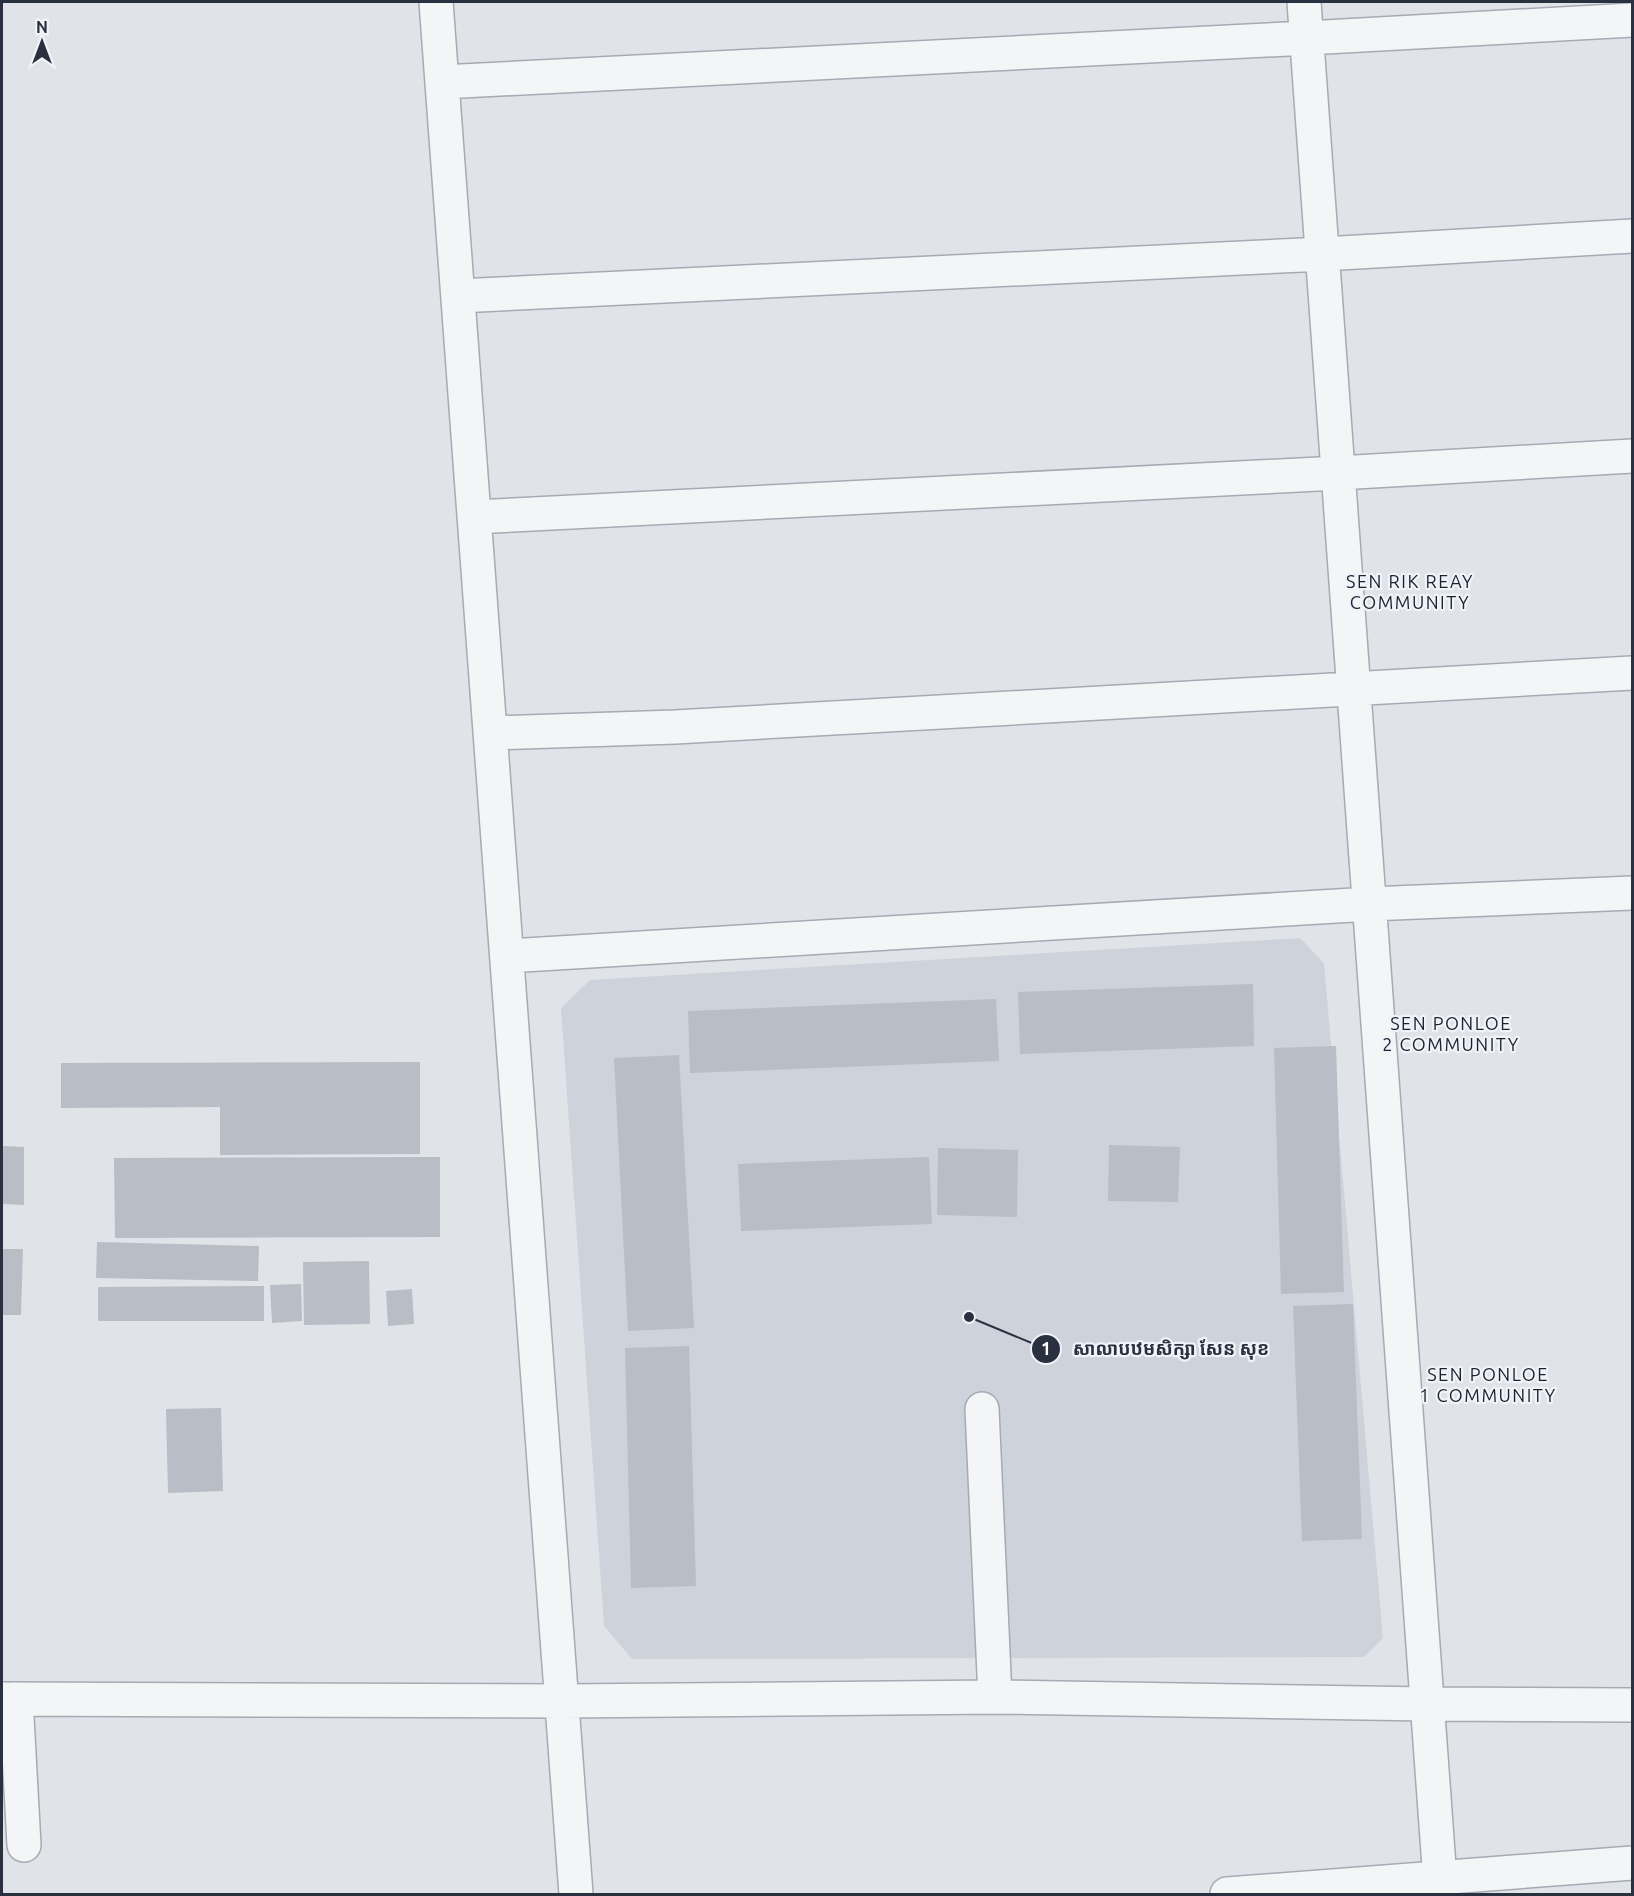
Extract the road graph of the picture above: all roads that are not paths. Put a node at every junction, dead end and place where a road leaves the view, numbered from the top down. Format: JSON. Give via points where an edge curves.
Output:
{"nodes":[{"id":1,"x":436,"y":2,"type":"edge"},
{"id":2,"x":1304,"y":2,"type":"edge"},
{"id":3,"x":1632,"y":20,"type":"edge"},
{"id":4,"x":1307,"y":39,"type":"junction"},
{"id":5,"x":442,"y":82,"type":"junction"},
{"id":6,"x":1632,"y":236,"type":"edge"},
{"id":7,"x":1323,"y":254,"type":"junction"},
{"id":8,"x":458,"y":296,"type":"junction"},
{"id":9,"x":1632,"y":456,"type":"edge"},
{"id":10,"x":1338,"y":473,"type":"junction"},
{"id":11,"x":474,"y":517,"type":"junction"},
{"id":12,"x":1632,"y":673,"type":"edge"},
{"id":13,"x":1354,"y":689,"type":"junction"},
{"id":14,"x":490,"y":733,"type":"junction"},
{"id":15,"x":1632,"y":893,"type":"edge"},
{"id":16,"x":1370,"y":903,"type":"junction"},
{"id":17,"x":507,"y":956,"type":"junction"},
{"id":18,"x":982,"y":1409,"type":"dead end"},
{"id":19,"x":995,"y":1697,"type":"junction"},
{"id":20,"x":9,"y":1699,"type":"edge"},
{"id":21,"x":562,"y":1701,"type":"junction"},
{"id":22,"x":1428,"y":1704,"type":"junction"},
{"id":23,"x":1632,"y":1705,"type":"edge"},
{"id":24,"x":24,"y":1845,"type":"dead end"},
{"id":25,"x":1632,"y":1863,"type":"edge"},
{"id":26,"x":1441,"y":1886,"type":"edge"},
{"id":27,"x":576,"y":1894,"type":"edge"},
{"id":28,"x":1227,"y":1894,"type":"edge"}],
"edges":[{"from":1,"to":5,"type":"street"},
{"from":2,"to":4,"type":"street"},
{"from":3,"to":4,"type":"street"},
{"from":4,"to":5,"type":"street"},
{"from":4,"to":7,"type":"street"},
{"from":5,"to":8,"type":"street"},
{"from":6,"to":7,"type":"street"},
{"from":7,"to":8,"type":"street"},
{"from":7,"to":10,"type":"street"},
{"from":8,"to":11,"type":"street"},
{"from":9,"to":10,"type":"street"},
{"from":10,"to":11,"type":"street"},
{"from":10,"to":13,"type":"street"},
{"from":11,"to":14,"type":"street"},
{"from":12,"to":13,"type":"street"},
{"from":13,"to":14,"type":"street","via":[[687,726]]},
{"from":13,"to":16,"type":"street"},
{"from":14,"to":17,"type":"street"},
{"from":15,"to":16,"type":"street"},
{"from":16,"to":17,"type":"street"},
{"from":16,"to":22,"type":"street"},
{"from":17,"to":21,"type":"street"},
{"from":18,"to":19,"type":"street"},
{"from":19,"to":21,"type":"street"},
{"from":19,"to":22,"type":"street"},
{"from":20,"to":21,"type":"street"},
{"from":20,"to":24,"type":"street"},
{"from":21,"to":27,"type":"street"},
{"from":22,"to":23,"type":"street"},
{"from":22,"to":26,"type":"street"},
{"from":25,"to":26,"type":"street"},
{"from":26,"to":28,"type":"street"}]}
